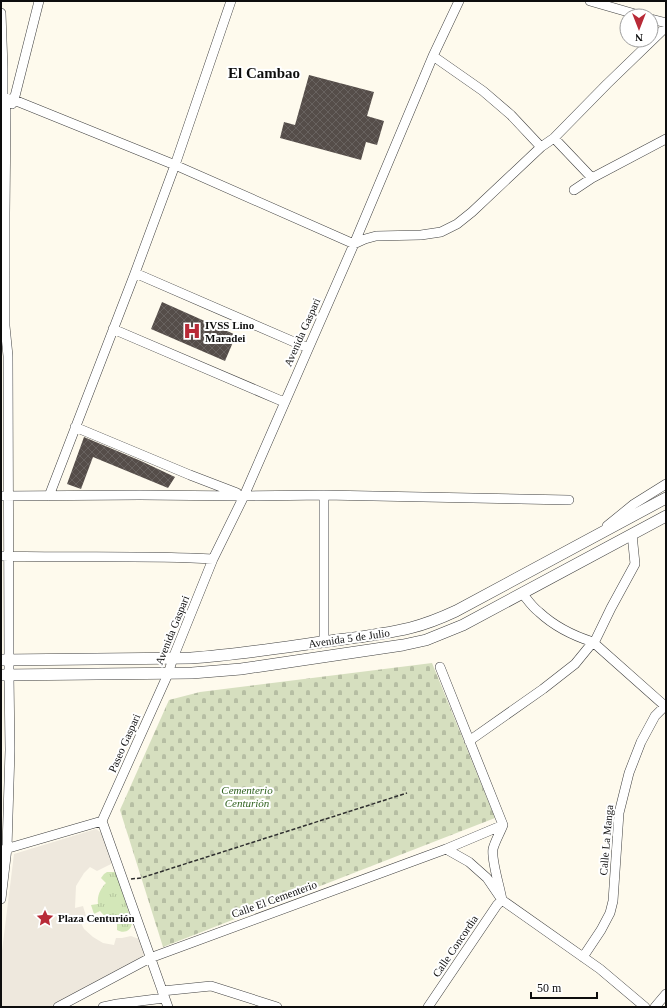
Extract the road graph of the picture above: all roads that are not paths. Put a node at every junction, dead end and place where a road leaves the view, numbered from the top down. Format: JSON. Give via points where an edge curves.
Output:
{"nodes":[{"id":1,"x":39,"y":1,"type":"edge"},
{"id":2,"x":231,"y":1,"type":"edge"},
{"id":3,"x":459,"y":1,"type":"edge"},
{"id":4,"x":590,"y":1,"type":"edge"},
{"id":5,"x":619,"y":9,"type":"edge"},
{"id":6,"x":1,"y":13,"type":"edge"},
{"id":7,"x":666,"y":27,"type":"edge"},
{"id":8,"x":433,"y":56,"type":"junction"},
{"id":9,"x":2,"y":97,"type":"edge"},
{"id":10,"x":14,"y":100,"type":"junction"},
{"id":11,"x":6,"y":112,"type":"junction"},
{"id":12,"x":554,"y":138,"type":"junction"},
{"id":13,"x":666,"y":139,"type":"edge"},
{"id":14,"x":541,"y":147,"type":"junction"},
{"id":15,"x":175,"y":165,"type":"junction"},
{"id":16,"x":592,"y":178,"type":"junction"},
{"id":17,"x":574,"y":190,"type":"dead end"},
{"id":18,"x":354,"y":244,"type":"junction"},
{"id":19,"x":135,"y":273,"type":"junction"},
{"id":20,"x":113,"y":329,"type":"junction"},
{"id":21,"x":308,"y":348,"type":"junction"},
{"id":22,"x":1,"y":349,"type":"edge"},
{"id":23,"x":8,"y":356,"type":"junction"},
{"id":24,"x":284,"y":402,"type":"junction"},
{"id":25,"x":75,"y":427,"type":"junction"},
{"id":26,"x":666,"y":484,"type":"edge"},
{"id":27,"x":324,"y":495,"type":"junction"},
{"id":28,"x":5,"y":496,"type":"edge"},
{"id":29,"x":49,"y":496,"type":"junction"},
{"id":30,"x":244,"y":496,"type":"junction"},
{"id":31,"x":666,"y":498,"type":"edge"},
{"id":32,"x":569,"y":500,"type":"dead end"},
{"id":33,"x":665,"y":519,"type":"edge"},
{"id":34,"x":632,"y":534,"type":"junction"},
{"id":35,"x":595,"y":536,"type":"junction"},
{"id":36,"x":5,"y":556,"type":"edge"},
{"id":37,"x":214,"y":559,"type":"junction"},
{"id":38,"x":522,"y":593,"type":"junction"},
{"id":39,"x":324,"y":642,"type":"junction"},
{"id":40,"x":594,"y":643,"type":"junction"},
{"id":41,"x":173,"y":658,"type":"junction"},
{"id":42,"x":5,"y":660,"type":"edge"},
{"id":43,"x":440,"y":666,"type":"dead end"},
{"id":44,"x":168,"y":674,"type":"junction"},
{"id":45,"x":5,"y":675,"type":"edge"},
{"id":46,"x":666,"y":706,"type":"edge"},
{"id":47,"x":470,"y":741,"type":"junction"},
{"id":48,"x":5,"y":801,"type":"edge"},
{"id":49,"x":102,"y":822,"type":"junction"},
{"id":50,"x":503,"y":825,"type":"junction"},
{"id":51,"x":446,"y":848,"type":"junction"},
{"id":52,"x":4,"y":849,"type":"edge"},
{"id":53,"x":1,"y":899,"type":"edge"},
{"id":54,"x":502,"y":900,"type":"junction"},
{"id":55,"x":583,"y":957,"type":"junction"},
{"id":56,"x":150,"y":958,"type":"junction"},
{"id":57,"x":163,"y":994,"type":"junction"},
{"id":58,"x":666,"y":994,"type":"edge"},
{"id":59,"x":58,"y":1007,"type":"edge"},
{"id":60,"x":103,"y":1007,"type":"edge"},
{"id":61,"x":168,"y":1007,"type":"edge"},
{"id":62,"x":277,"y":1007,"type":"edge"},
{"id":63,"x":428,"y":1007,"type":"edge"},
{"id":64,"x":645,"y":1007,"type":"edge"},
{"id":65,"x":655,"y":1007,"type":"edge"}],
"edges":[{"from":1,"to":10,"type":"street"},
{"from":2,"to":15,"type":"street"},
{"from":3,"to":8,"type":"street","name":"Avenida Gaspari"},
{"from":4,"to":5,"type":"street"},
{"from":6,"to":9,"type":"street"},
{"from":7,"to":12,"type":"street"},
{"from":8,"to":14,"type":"street","via":[[483,91],[511,115]]},
{"from":8,"to":18,"type":"street","name":"Avenida Gaspari"},
{"from":9,"to":10,"type":"street"},
{"from":9,"to":11,"type":"street"},
{"from":10,"to":11,"type":"street"},
{"from":10,"to":15,"type":"street"},
{"from":11,"to":23,"type":"street","via":[[5,326]]},
{"from":12,"to":14,"type":"street"},
{"from":12,"to":16,"type":"street"},
{"from":13,"to":16,"type":"street"},
{"from":14,"to":18,"type":"street","via":[[457,224],[441,232],[376,236]]},
{"from":15,"to":18,"type":"street"},
{"from":15,"to":19,"type":"street"},
{"from":16,"to":17,"type":"street"},
{"from":18,"to":21,"type":"street","name":"Avenida Gaspari"},
{"from":19,"to":20,"type":"street"},
{"from":19,"to":21,"type":"street"},
{"from":20,"to":24,"type":"street"},
{"from":20,"to":25,"type":"street"},
{"from":21,"to":24,"type":"street","name":"Avenida Gaspari"},
{"from":22,"to":23,"type":"street"},
{"from":23,"to":28,"type":"street"},
{"from":24,"to":30,"type":"street","name":"Avenida Gaspari"},
{"from":25,"to":29,"type":"street"},
{"from":25,"to":30,"type":"street"},
{"from":26,"to":35,"type":"street","via":[[634,504]]},
{"from":27,"to":30,"type":"street"},
{"from":27,"to":32,"type":"street"},
{"from":27,"to":39,"type":"street"},
{"from":28,"to":29,"type":"street"},
{"from":28,"to":36,"type":"street"},
{"from":29,"to":30,"type":"street"},
{"from":30,"to":37,"type":"street","name":"Avenida Gaspari"},
{"from":31,"to":35,"type":"street","name":"Avenida 5 de Julio"},
{"from":33,"to":34,"type":"street","name":"Avenida 5 de Julio"},
{"from":34,"to":38,"type":"street","name":"Avenida 5 de Julio"},
{"from":34,"to":40,"type":"street","via":[[635,564]]},
{"from":35,"to":39,"type":"street","name":"Avenida 5 de Julio","via":[[456,611],[434,620],[411,628]]},
{"from":36,"to":37,"type":"street"},
{"from":36,"to":42,"type":"street"},
{"from":37,"to":41,"type":"street","name":"Avenida Gaspari"},
{"from":38,"to":40,"type":"street","via":[[538,612],[553,623]]},
{"from":38,"to":44,"type":"street","name":"Avenida 5 de Julio","via":[[463,625],[415,643],[240,669]]},
{"from":39,"to":41,"type":"street","name":"Avenida 5 de Julio","via":[[224,655]]},
{"from":40,"to":46,"type":"street"},
{"from":40,"to":47,"type":"street","via":[[550,684]]},
{"from":41,"to":42,"type":"street","name":"Avenida 5 de Julio"},
{"from":41,"to":44,"type":"street","name":"Avenida Gaspari"},
{"from":42,"to":45,"type":"street"},
{"from":43,"to":47,"type":"street"},
{"from":44,"to":45,"type":"street","name":"Avenida 5 de Julio"},
{"from":44,"to":49,"type":"street","name":"Paseo Gaspari"},
{"from":45,"to":48,"type":"street","via":[[10,750]]},
{"from":46,"to":55,"type":"street","name":"Calle La Manga","via":[[655,716],[640,742],[629,773],[619,813],[610,913]]},
{"from":47,"to":50,"type":"street"},
{"from":48,"to":52,"type":"street"},
{"from":49,"to":52,"type":"street"},
{"from":49,"to":56,"type":"street"},
{"from":50,"to":51,"type":"street","name":"Calle El Cementerio"},
{"from":50,"to":54,"type":"street","via":[[493,850]]},
{"from":51,"to":54,"type":"street","via":[[469,862],[487,878]]},
{"from":51,"to":56,"type":"street","name":"Calle El Cementerio"},
{"from":52,"to":53,"type":"street"},
{"from":54,"to":55,"type":"street"},
{"from":54,"to":63,"type":"street","name":"Calle Concordia"},
{"from":55,"to":64,"type":"street"},
{"from":56,"to":57,"type":"street"},
{"from":56,"to":59,"type":"street","name":"Calle El Cementerio"},
{"from":57,"to":60,"type":"street"},
{"from":57,"to":61,"type":"street"},
{"from":57,"to":62,"type":"street","via":[[212,986]]},
{"from":58,"to":65,"type":"street"}]}
